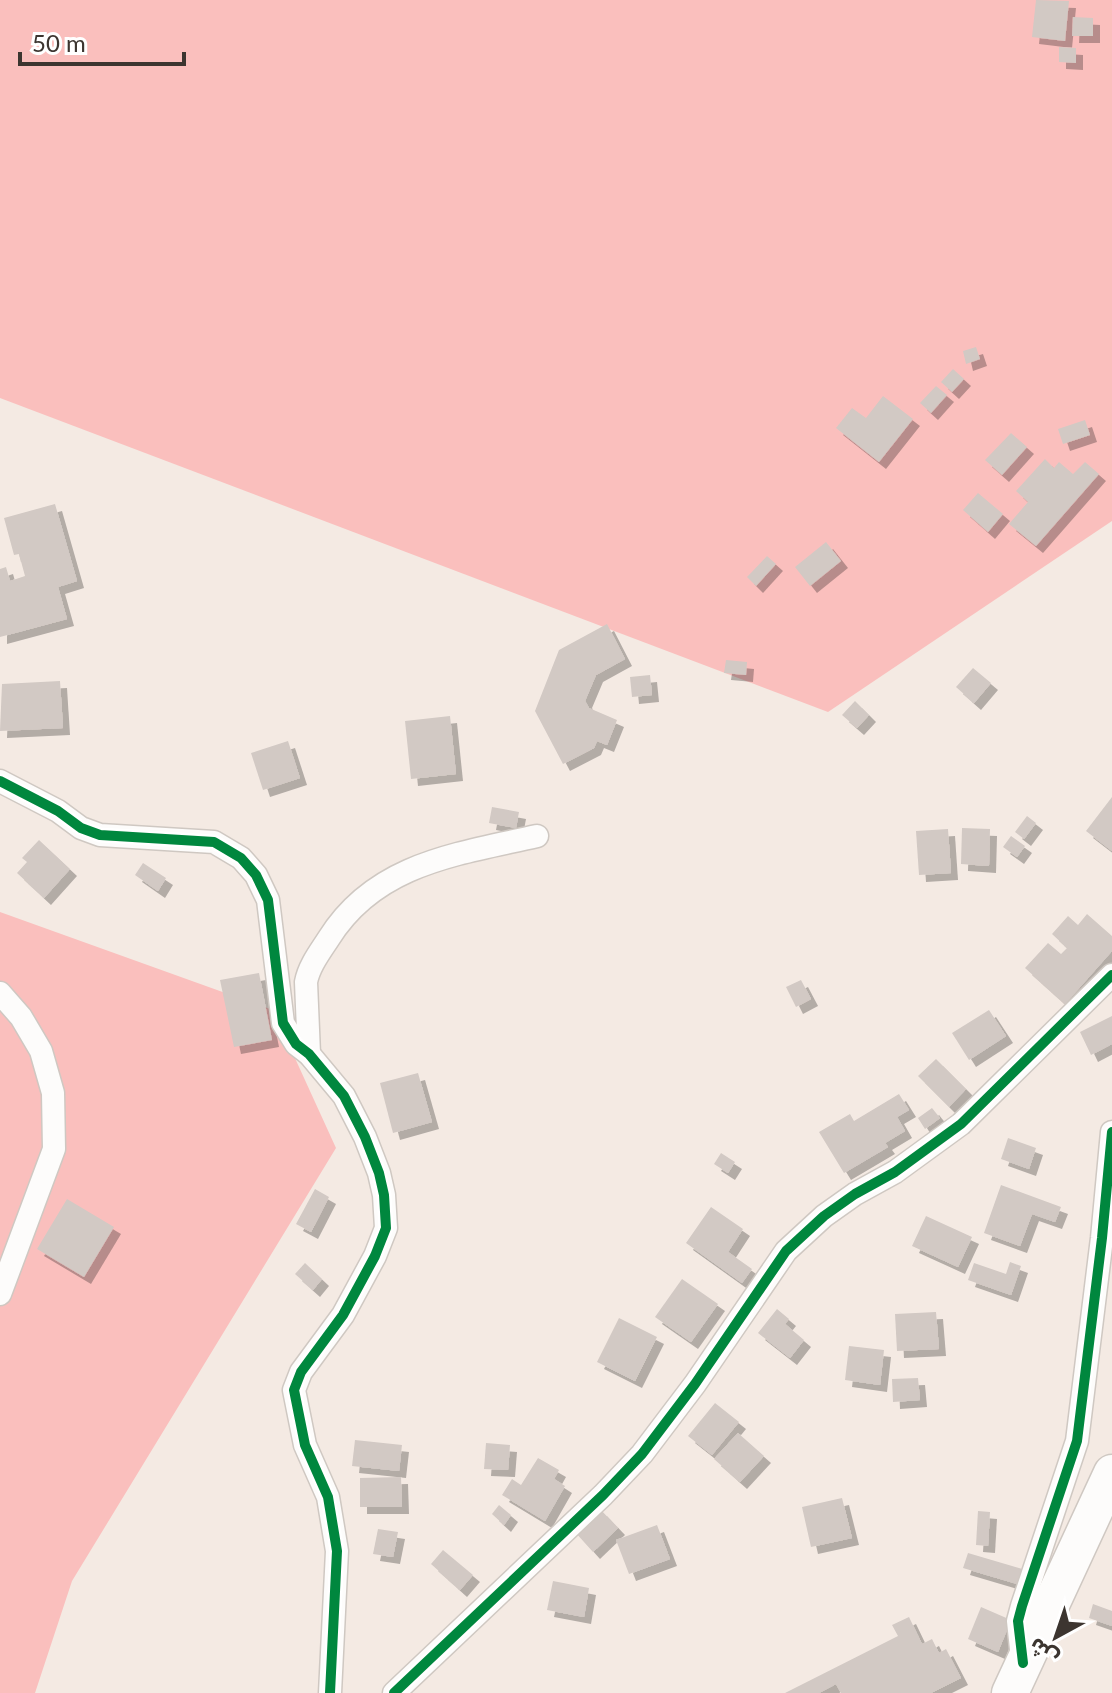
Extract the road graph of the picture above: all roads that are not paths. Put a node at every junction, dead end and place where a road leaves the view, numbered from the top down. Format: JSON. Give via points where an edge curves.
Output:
{"nodes":[{"id":1,"x":0,"y":781,"type":"edge"},
{"id":2,"x":537,"y":836,"type":"dead end"},
{"id":3,"x":1112,"y":975,"type":"edge"},
{"id":4,"x":0,"y":993,"type":"edge"},
{"id":5,"x":309,"y":1054,"type":"junction"},
{"id":6,"x":1112,"y":1132,"type":"edge"},
{"id":7,"x":0,"y":1294,"type":"edge"},
{"id":8,"x":1112,"y":1473,"type":"edge"},
{"id":9,"x":1016,"y":1678,"type":"edge"},
{"id":10,"x":330,"y":1693,"type":"edge"},
{"id":11,"x":394,"y":1693,"type":"edge"}],
"edges":[{"from":1,"to":5,"type":"street","via":[[100,835],[214,842],[241,858],[268,900],[283,1023]]},
{"from":2,"to":5,"type":"street","via":[[425,863],[383,882],[361,900],[336,927],[308,973]]},
{"from":3,"to":11,"type":"street","via":[[961,1124],[824,1216],[786,1251],[642,1454]]},
{"from":4,"to":7,"type":"street","via":[[41,1051],[53,1093],[54,1149]]},
{"from":5,"to":10,"type":"street","via":[[344,1096],[365,1137],[379,1173],[386,1214],[375,1256],[294,1390],[305,1445],[328,1497],[337,1551]]},
{"from":6,"to":9,"type":"street","via":[[1077,1441],[1018,1621]]},
{"from":8,"to":9,"type":"main road"}]}
